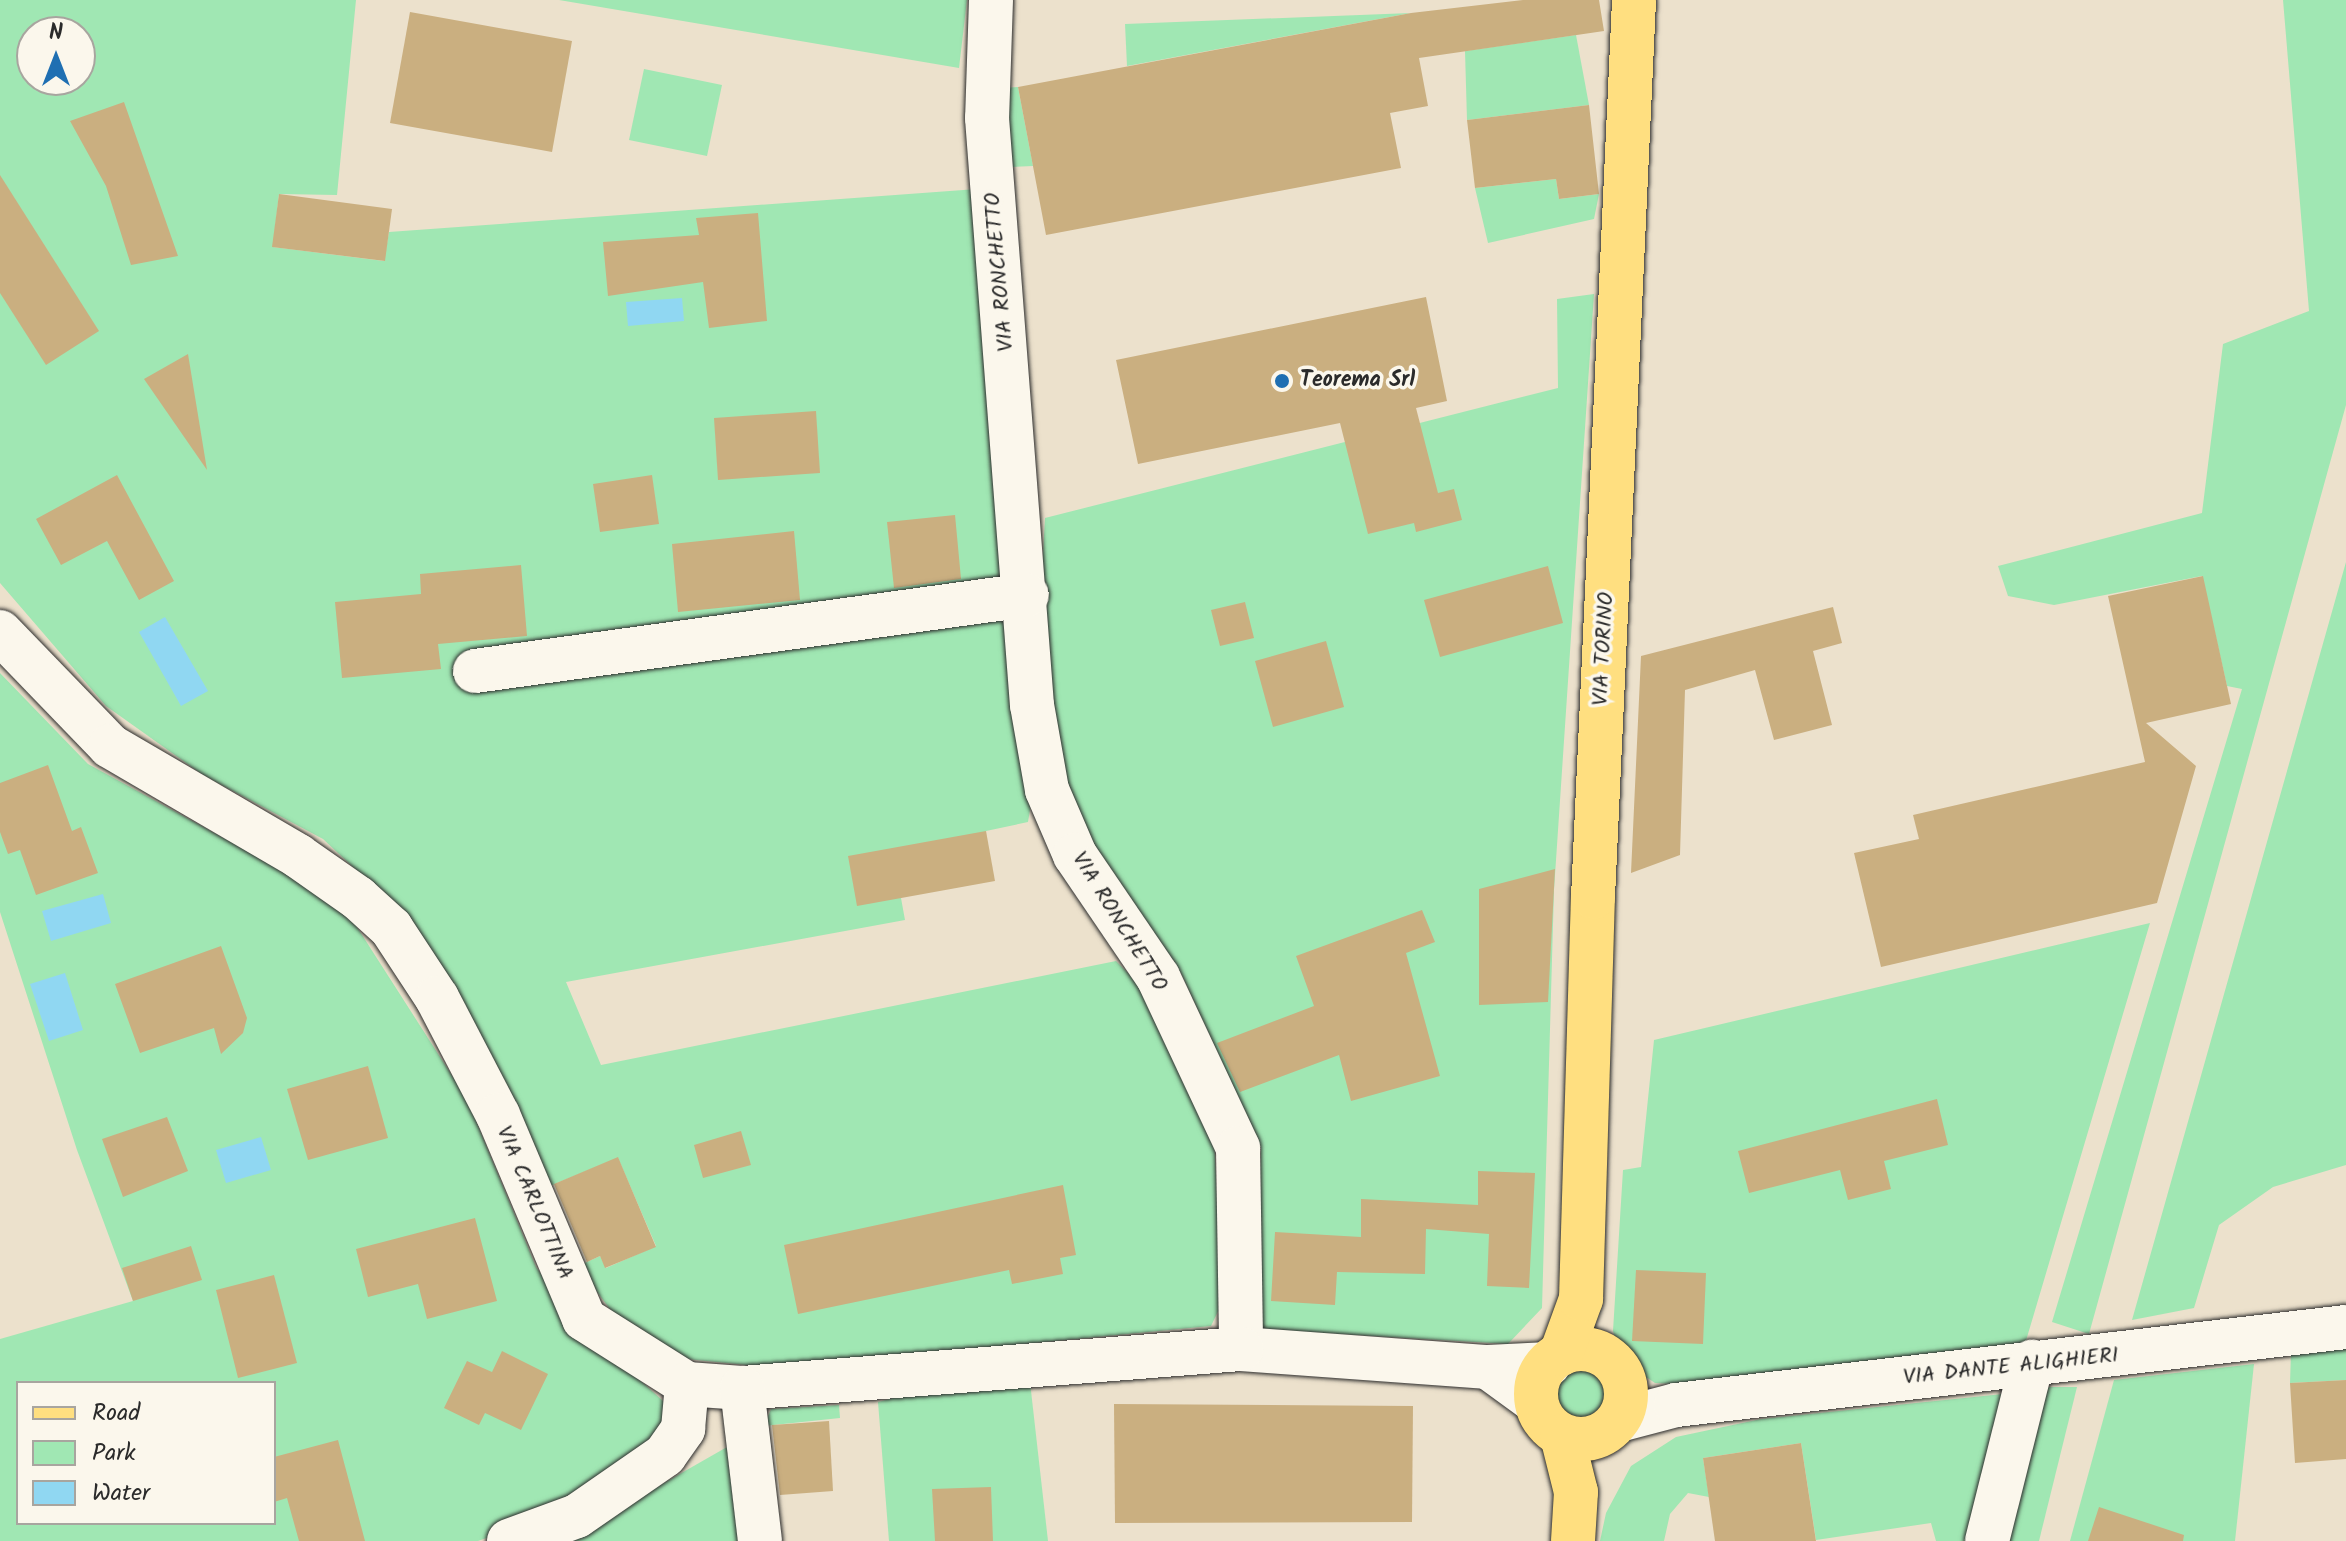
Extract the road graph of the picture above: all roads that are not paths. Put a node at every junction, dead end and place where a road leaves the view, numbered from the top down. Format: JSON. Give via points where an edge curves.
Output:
{"nodes":[{"id":1,"x":991,"y":0,"type":"edge"},
{"id":2,"x":1634,"y":0,"type":"edge"},
{"id":3,"x":1027,"y":595,"type":"junction"},
{"id":4,"x":0,"y":632,"type":"edge"},
{"id":5,"x":475,"y":671,"type":"dead end"},
{"id":6,"x":2346,"y":1327,"type":"edge"},
{"id":7,"x":1241,"y":1349,"type":"junction"},
{"id":8,"x":2032,"y":1362,"type":"junction"},
{"id":9,"x":687,"y":1384,"type":"junction"},
{"id":10,"x":742,"y":1388,"type":"junction"},
{"id":11,"x":1581,"y":1393,"type":"junction"},
{"id":12,"x":509,"y":1541,"type":"edge"},
{"id":13,"x":760,"y":1541,"type":"edge"},
{"id":14,"x":1573,"y":1541,"type":"edge"},
{"id":15,"x":1987,"y":1541,"type":"edge"}],
"edges":[{"from":1,"to":3,"type":"street","name":"VIA RONCHETTO","via":[[987,118]]},
{"from":2,"to":11,"type":"main road","name":"VIA TORINO","via":[[1593,881]]},
{"from":3,"to":5,"type":"street"},
{"from":3,"to":7,"type":"street","name":"VIA RONCHETTO","via":[[1032,705],[1047,790],[1075,855],[1158,977],[1238,1148]]},
{"from":4,"to":9,"type":"street","name":"VIA CARLOTTINA","via":[[110,746],[298,856],[391,928],[437,998],[498,1115],[584,1319]]},
{"from":6,"to":8,"type":"street","name":"VIA DANTE ALIGHIERI"},
{"from":7,"to":10,"type":"street","name":"VIA CARLOTTINA"},
{"from":7,"to":11,"type":"street","via":[[1488,1367]]},
{"from":8,"to":11,"type":"street","name":"VIA DANTE ALIGHIERI","via":[[1676,1405]]},
{"from":8,"to":15,"type":"street"},
{"from":9,"to":10,"type":"street","name":"VIA CARLOTTINA"},
{"from":9,"to":12,"type":"street","via":[[683,1429],[665,1455],[577,1516]]},
{"from":10,"to":13,"type":"street"},
{"from":11,"to":14,"type":"main road","name":"VIA TORINO"}]}
